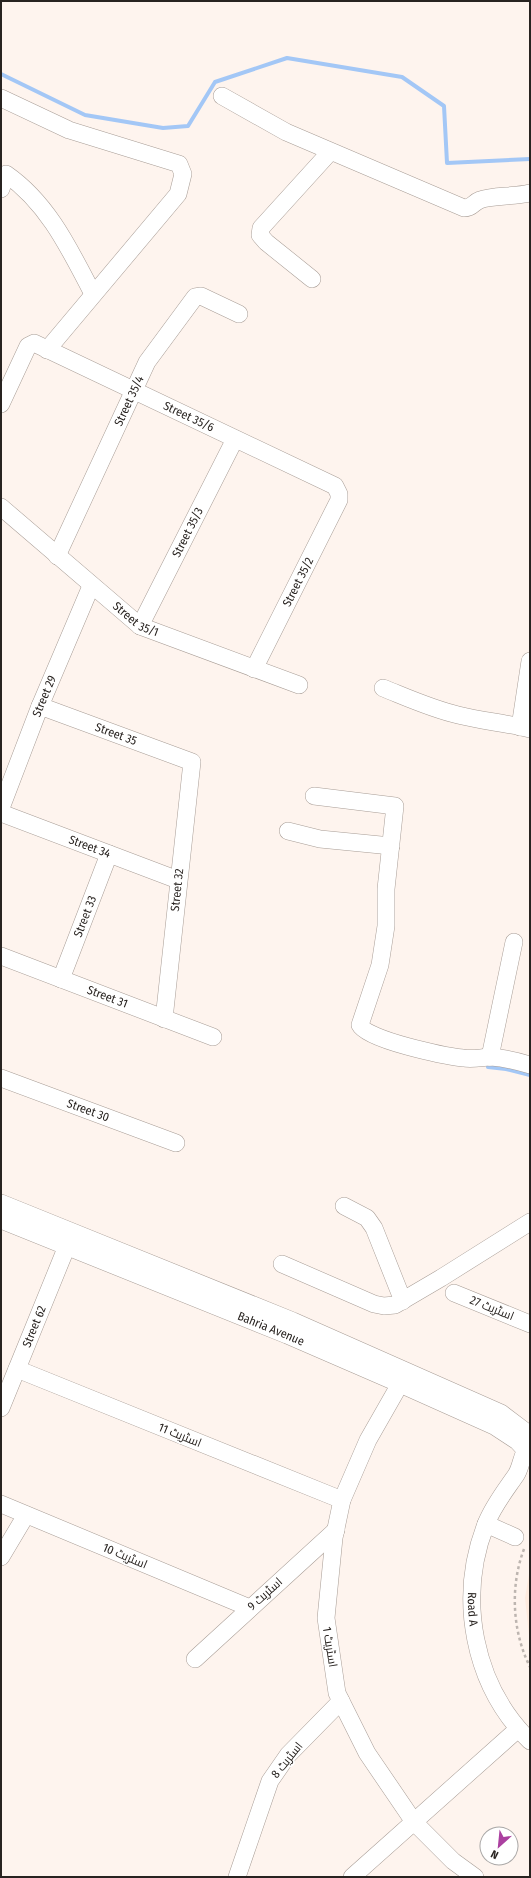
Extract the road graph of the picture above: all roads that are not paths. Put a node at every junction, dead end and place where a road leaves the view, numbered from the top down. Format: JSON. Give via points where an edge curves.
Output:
{"nodes":[{"id":1,"x":222,"y":96,"type":"dead end"},
{"id":2,"x":1,"y":98,"type":"edge"},
{"id":3,"x":330,"y":152,"type":"junction"},
{"id":4,"x":1,"y":189,"type":"edge"},
{"id":5,"x":530,"y":193,"type":"edge"},
{"id":6,"x":312,"y":279,"type":"dead end"},
{"id":7,"x":93,"y":294,"type":"junction"},
{"id":8,"x":239,"y":314,"type":"dead end"},
{"id":9,"x":40,"y":346,"type":"junction"},
{"id":10,"x":134,"y":391,"type":"junction"},
{"id":11,"x":1,"y":404,"type":"edge"},
{"id":12,"x":235,"y":439,"type":"junction"},
{"id":13,"x":339,"y":494,"type":"joint"},
{"id":14,"x":1,"y":508,"type":"edge"},
{"id":15,"x":57,"y":556,"type":"junction"},
{"id":16,"x":91,"y":586,"type":"junction"},
{"id":17,"x":140,"y":626,"type":"junction"},
{"id":18,"x":530,"y":661,"type":"edge"},
{"id":19,"x":254,"y":669,"type":"junction"},
{"id":20,"x":299,"y":685,"type":"dead end"},
{"id":21,"x":383,"y":688,"type":"dead end"},
{"id":22,"x":40,"y":706,"type":"junction"},
{"id":23,"x":525,"y":728,"type":"edge"},
{"id":24,"x":192,"y":762,"type":"joint"},
{"id":25,"x":314,"y":796,"type":"dead end"},
{"id":26,"x":1,"y":808,"type":"edge"},
{"id":27,"x":1,"y":813,"type":"edge"},
{"id":28,"x":288,"y":831,"type":"dead end"},
{"id":29,"x":391,"y":846,"type":"junction"},
{"id":30,"x":109,"y":854,"type":"junction"},
{"id":31,"x":178,"y":880,"type":"junction"},
{"id":32,"x":514,"y":942,"type":"dead end"},
{"id":33,"x":1,"y":956,"type":"edge"},
{"id":34,"x":61,"y":979,"type":"junction"},
{"id":35,"x":164,"y":1018,"type":"junction"},
{"id":36,"x":213,"y":1038,"type":"dead end"},
{"id":37,"x":490,"y":1057,"type":"junction"},
{"id":38,"x":530,"y":1065,"type":"edge"},
{"id":39,"x":1,"y":1078,"type":"edge"},
{"id":40,"x":176,"y":1143,"type":"dead end"},
{"id":41,"x":1,"y":1202,"type":"edge"},
{"id":42,"x":344,"y":1206,"type":"dead end"},
{"id":43,"x":1,"y":1220,"type":"edge"},
{"id":44,"x":530,"y":1222,"type":"edge"},
{"id":45,"x":68,"y":1246,"type":"junction"},
{"id":46,"x":282,"y":1264,"type":"dead end"},
{"id":47,"x":454,"y":1293,"type":"dead end"},
{"id":48,"x":403,"y":1301,"type":"junction"},
{"id":49,"x":530,"y":1324,"type":"edge"},
{"id":50,"x":17,"y":1369,"type":"junction"},
{"id":51,"x":400,"y":1384,"type":"junction"},
{"id":52,"x":1,"y":1408,"type":"edge"},
{"id":53,"x":529,"y":1446,"type":"edge"},
{"id":54,"x":524,"y":1470,"type":"edge"},
{"id":55,"x":342,"y":1500,"type":"junction"},
{"id":56,"x":1,"y":1504,"type":"edge"},
{"id":57,"x":26,"y":1515,"type":"junction"},
{"id":58,"x":486,"y":1524,"type":"junction"},
{"id":59,"x":336,"y":1530,"type":"junction"},
{"id":60,"x":520,"y":1541,"type":"road end"},
{"id":61,"x":1,"y":1557,"type":"edge"},
{"id":62,"x":250,"y":1608,"type":"junction"},
{"id":63,"x":195,"y":1659,"type":"dead end"},
{"id":64,"x":341,"y":1701,"type":"junction"},
{"id":65,"x":524,"y":1735,"type":"edge"},
{"id":66,"x":414,"y":1822,"type":"junction"},
{"id":67,"x":237,"y":1877,"type":"edge"},
{"id":68,"x":352,"y":1877,"type":"edge"},
{"id":69,"x":475,"y":1877,"type":"edge"}],
"edges":[{"from":1,"to":3,"type":"street","via":[[286,132]]},
{"from":2,"to":7,"type":"street","via":[[69,130],[179,164],[183,174],[178,194]]},
{"from":3,"to":5,"type":"street","via":[[464,208],[470,208],[480,200]]},
{"from":3,"to":6,"type":"street","via":[[261,228],[260,235]]},
{"from":4,"to":7,"type":"street","via":[[6,174],[19,183],[57,226]]},
{"from":7,"to":9,"type":"street"},
{"from":8,"to":10,"type":"street","name":"Street 35/4","via":[[201,296],[195,297],[147,362]]},
{"from":9,"to":10,"type":"street","name":"Street 35/6"},
{"from":9,"to":11,"type":"street","via":[[28,346]]},
{"from":10,"to":12,"type":"street","name":"Street 35/6"},
{"from":10,"to":15,"type":"street","name":"Street 35/4"},
{"from":12,"to":13,"type":"street","name":"Street 35/6","via":[[335,486]]},
{"from":12,"to":17,"type":"street","name":"Street 35/3"},
{"from":13,"to":19,"type":"street","name":"Street 35/2","via":[[339,500]]},
{"from":14,"to":15,"type":"street","name":"Street 35/1"},
{"from":15,"to":16,"type":"street","name":"Street 35/1"},
{"from":16,"to":17,"type":"street","name":"Street 35/1"},
{"from":16,"to":22,"type":"street","name":"Street 29"},
{"from":17,"to":19,"type":"street","name":"Street 35/1"},
{"from":18,"to":23,"type":"street"},
{"from":19,"to":20,"type":"street","name":"Street 35/1"},
{"from":21,"to":23,"type":"street","via":[[456,715]]},
{"from":22,"to":24,"type":"street","name":"Street 35"},
{"from":22,"to":26,"type":"street","name":"Street 29"},
{"from":24,"to":31,"type":"street","name":"Street 32"},
{"from":25,"to":29,"type":"street","via":[[395,806]]},
{"from":27,"to":30,"type":"street","name":"Street 34"},
{"from":28,"to":29,"type":"street","via":[[320,839]]},
{"from":29,"to":37,"type":"street","via":[[384,942],[380,965],[361,1028],[375,1036],[424,1051],[464,1059]]},
{"from":30,"to":31,"type":"street","name":"Street 34"},
{"from":30,"to":34,"type":"street","name":"Street 33"},
{"from":31,"to":35,"type":"street","name":"Street 32"},
{"from":32,"to":37,"type":"street"},
{"from":33,"to":34,"type":"street","name":"Street 31"},
{"from":34,"to":35,"type":"street","name":"Street 31"},
{"from":35,"to":36,"type":"street","name":"Street 31"},
{"from":37,"to":38,"type":"street"},
{"from":39,"to":40,"type":"street","name":"Street 30"},
{"from":41,"to":53,"type":"street","name":"Bahria Avenue","via":[[294,1320],[501,1413]]},
{"from":42,"to":48,"type":"street","via":[[367,1218],[374,1228]]},
{"from":43,"to":45,"type":"street","name":"Bahria Avenue"},
{"from":44,"to":48,"type":"street"},
{"from":45,"to":50,"type":"street","name":"Street 62"},
{"from":45,"to":51,"type":"street","name":"Bahria Avenue"},
{"from":46,"to":48,"type":"street","via":[[374,1304],[396,1305]]},
{"from":47,"to":49,"type":"street","name":"اسٹریٹ 27"},
{"from":50,"to":52,"type":"street","name":"Street 62"},
{"from":50,"to":55,"type":"street","name":"اسٹریٹ 11"},
{"from":51,"to":53,"type":"street","name":"Bahria Avenue","via":[[494,1426]]},
{"from":51,"to":55,"type":"street","name":"اسٹریٹ 1","via":[[368,1440]]},
{"from":53,"to":54,"type":"street","name":"Road A"},
{"from":54,"to":58,"type":"street","name":"Road A","via":[[500,1497]]},
{"from":55,"to":59,"type":"street","name":"اسٹریٹ 1"},
{"from":56,"to":57,"type":"street","name":"اسٹریٹ 10"},
{"from":57,"to":61,"type":"street"},
{"from":57,"to":62,"type":"street","name":"اسٹریٹ 10"},
{"from":58,"to":60,"type":"street"},
{"from":58,"to":65,"type":"street","name":"Road A","via":[[474,1566],[471,1594],[473,1631],[482,1666],[497,1699]]},
{"from":59,"to":62,"type":"street","name":"اسٹریٹ 9"},
{"from":59,"to":64,"type":"street","name":"اسٹریٹ 1","via":[[326,1618],[337,1693]]},
{"from":62,"to":63,"type":"street","name":"اسٹریٹ 9"},
{"from":64,"to":66,"type":"street","name":"اسٹریٹ 1","via":[[367,1753]]},
{"from":64,"to":67,"type":"street","name":"اسٹریٹ 8","via":[[288,1756],[270,1781]]},
{"from":65,"to":66,"type":"street"},
{"from":66,"to":68,"type":"street"},
{"from":66,"to":69,"type":"street","name":"اسٹریٹ 1","via":[[453,1861]]}]}
